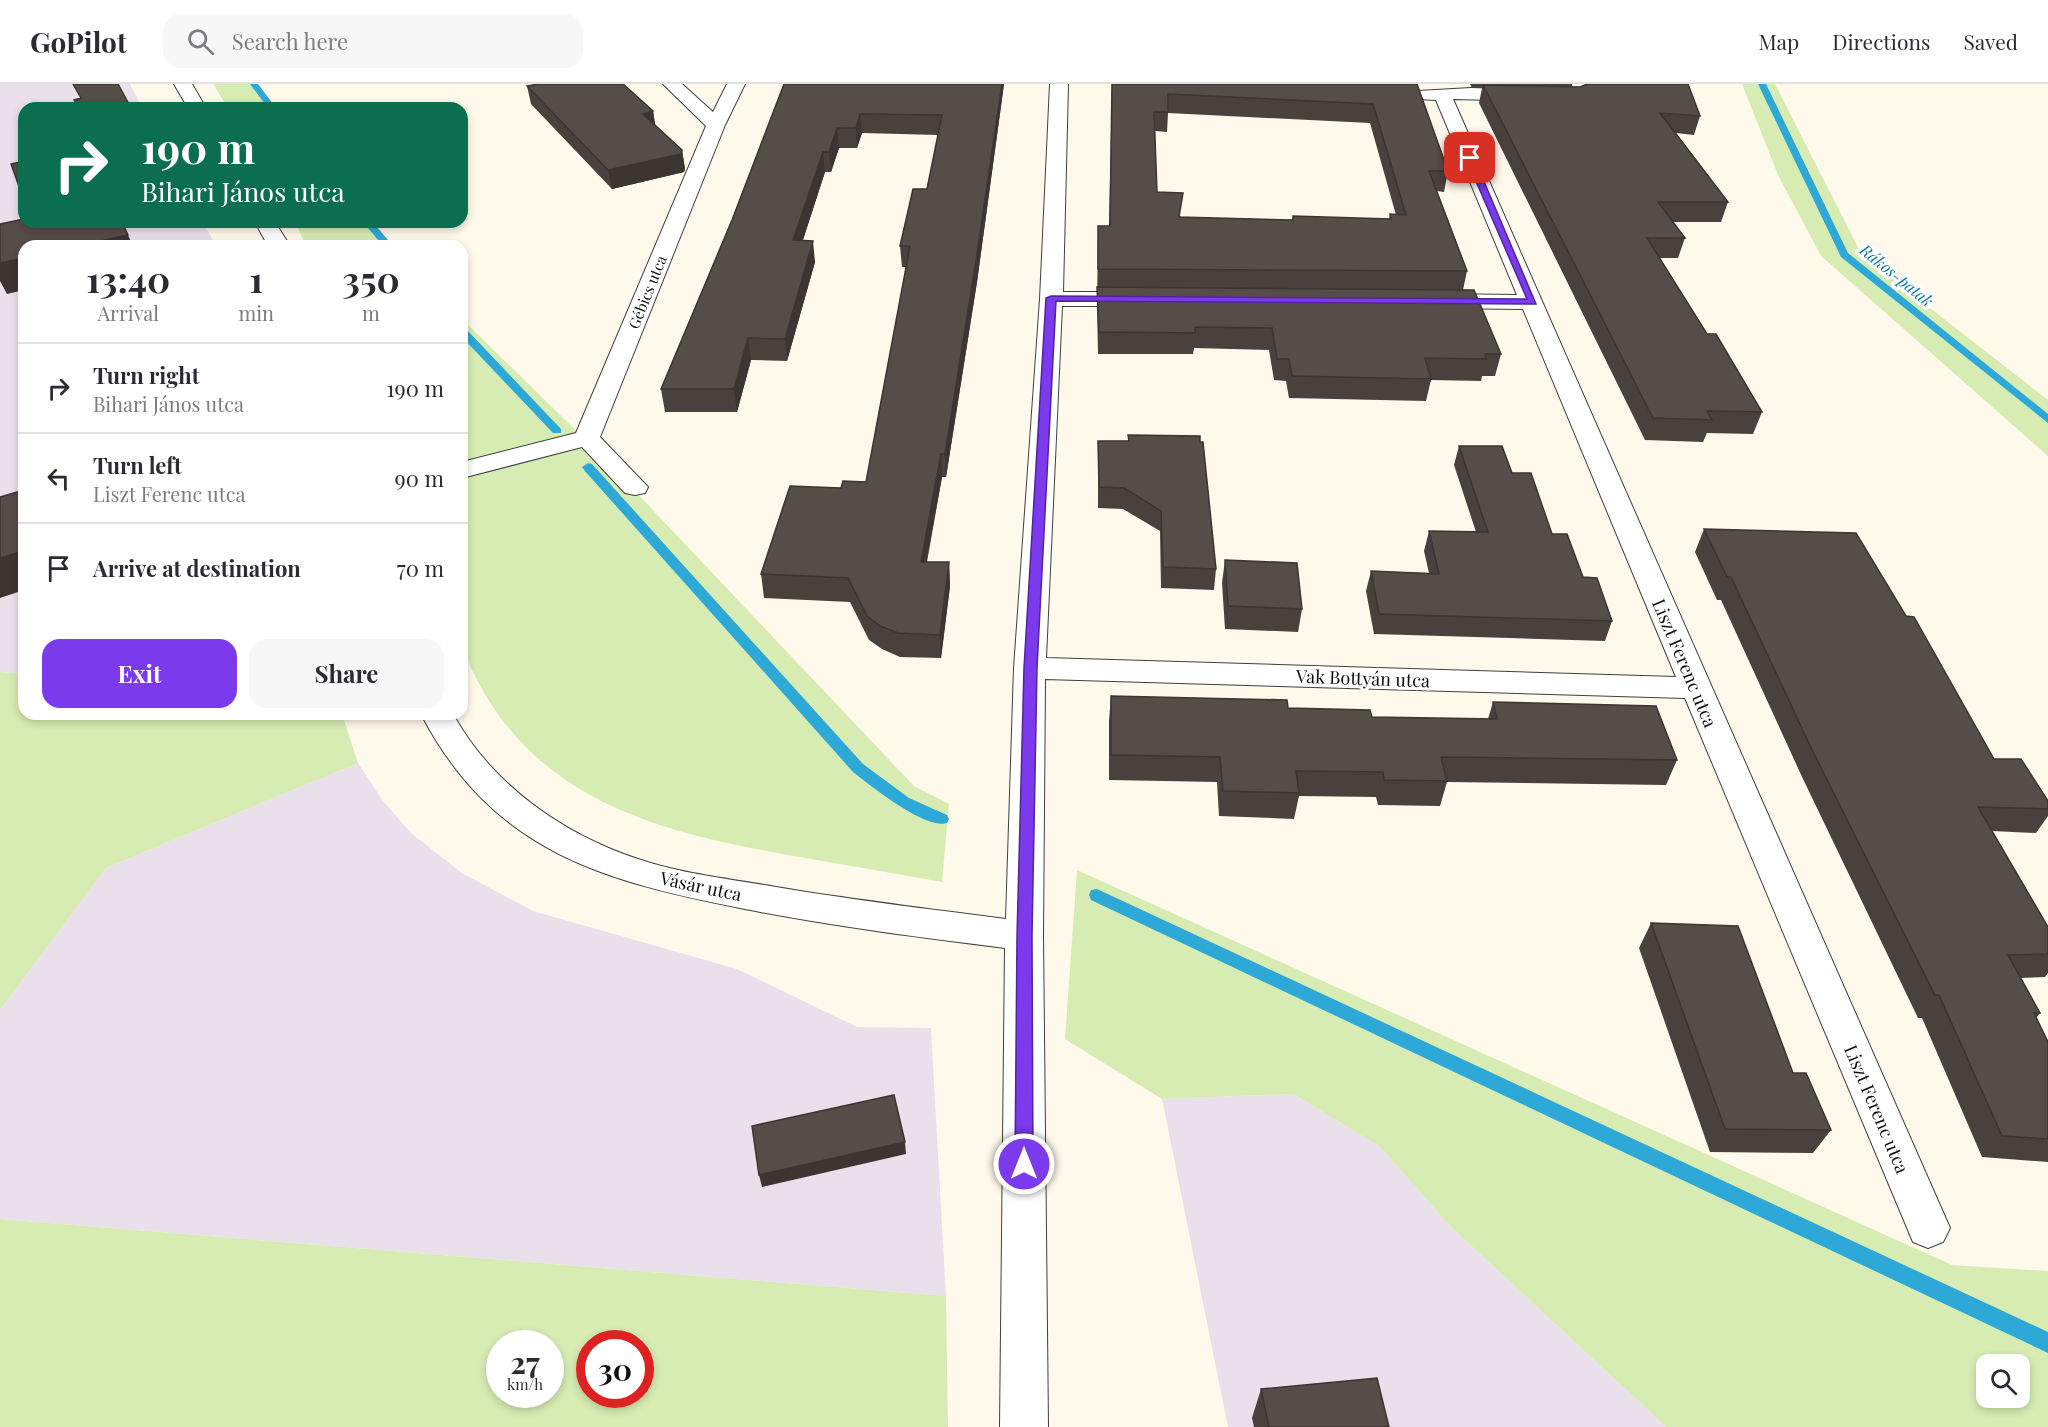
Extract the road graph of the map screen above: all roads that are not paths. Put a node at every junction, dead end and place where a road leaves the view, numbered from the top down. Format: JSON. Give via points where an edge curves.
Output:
{"nodes":[{"id":1,"x":183,"y":84,"type":"edge"},
{"id":2,"x":672,"y":84,"type":"edge"},
{"id":3,"x":736,"y":84,"type":"edge"},
{"id":4,"x":1059,"y":84,"type":"edge"},
{"id":5,"x":1581,"y":90,"type":"edge"},
{"id":6,"x":1409,"y":95,"type":"edge"},
{"id":7,"x":1443,"y":96,"type":"junction"},
{"id":8,"x":194,"y":102,"type":"edge"},
{"id":9,"x":716,"y":125,"type":"junction"},
{"id":10,"x":1051,"y":298,"type":"junction"},
{"id":11,"x":1164,"y":299,"type":"edge"},
{"id":12,"x":1414,"y":301,"type":"edge"},
{"id":13,"x":1533,"y":302,"type":"junction"},
{"id":14,"x":587,"y":438,"type":"junction"},
{"id":15,"x":468,"y":468,"type":"edge"},
{"id":16,"x":635,"y":487,"type":"dead end"},
{"id":17,"x":1030,"y":668,"type":"junction"},
{"id":18,"x":1695,"y":688,"type":"junction"},
{"id":19,"x":441,"y":720,"type":"edge"},
{"id":20,"x":1024,"y":936,"type":"junction"},
{"id":21,"x":1928,"y":1228,"type":"dead end"},
{"id":22,"x":1024,"y":1427,"type":"edge"}],
"edges":[{"from":1,"to":8,"type":"street"},
{"from":2,"to":9,"type":"street"},
{"from":3,"to":9,"type":"street","name":"Gébics utca"},
{"from":4,"to":10,"type":"street"},
{"from":5,"to":7,"type":"street"},
{"from":6,"to":7,"type":"street"},
{"from":7,"to":13,"type":"street","name":"Liszt Ferenc utca"},
{"from":9,"to":14,"type":"street","name":"Gébics utca"},
{"from":10,"to":11,"type":"street"},
{"from":10,"to":17,"type":"street"},
{"from":12,"to":13,"type":"street"},
{"from":13,"to":18,"type":"street","name":"Liszt Ferenc utca"},
{"from":14,"to":15,"type":"street"},
{"from":14,"to":16,"type":"street"},
{"from":17,"to":18,"type":"street","name":"Vak Bottyán utca"},
{"from":17,"to":20,"type":"street"},
{"from":18,"to":21,"type":"street","name":"Liszt Ferenc utca"},
{"from":19,"to":20,"type":"street","name":"Vásár utca","via":[[466,760],[504,800],[579,849],[614,865],[665,880],[788,904]]},
{"from":20,"to":22,"type":"street"}]}
